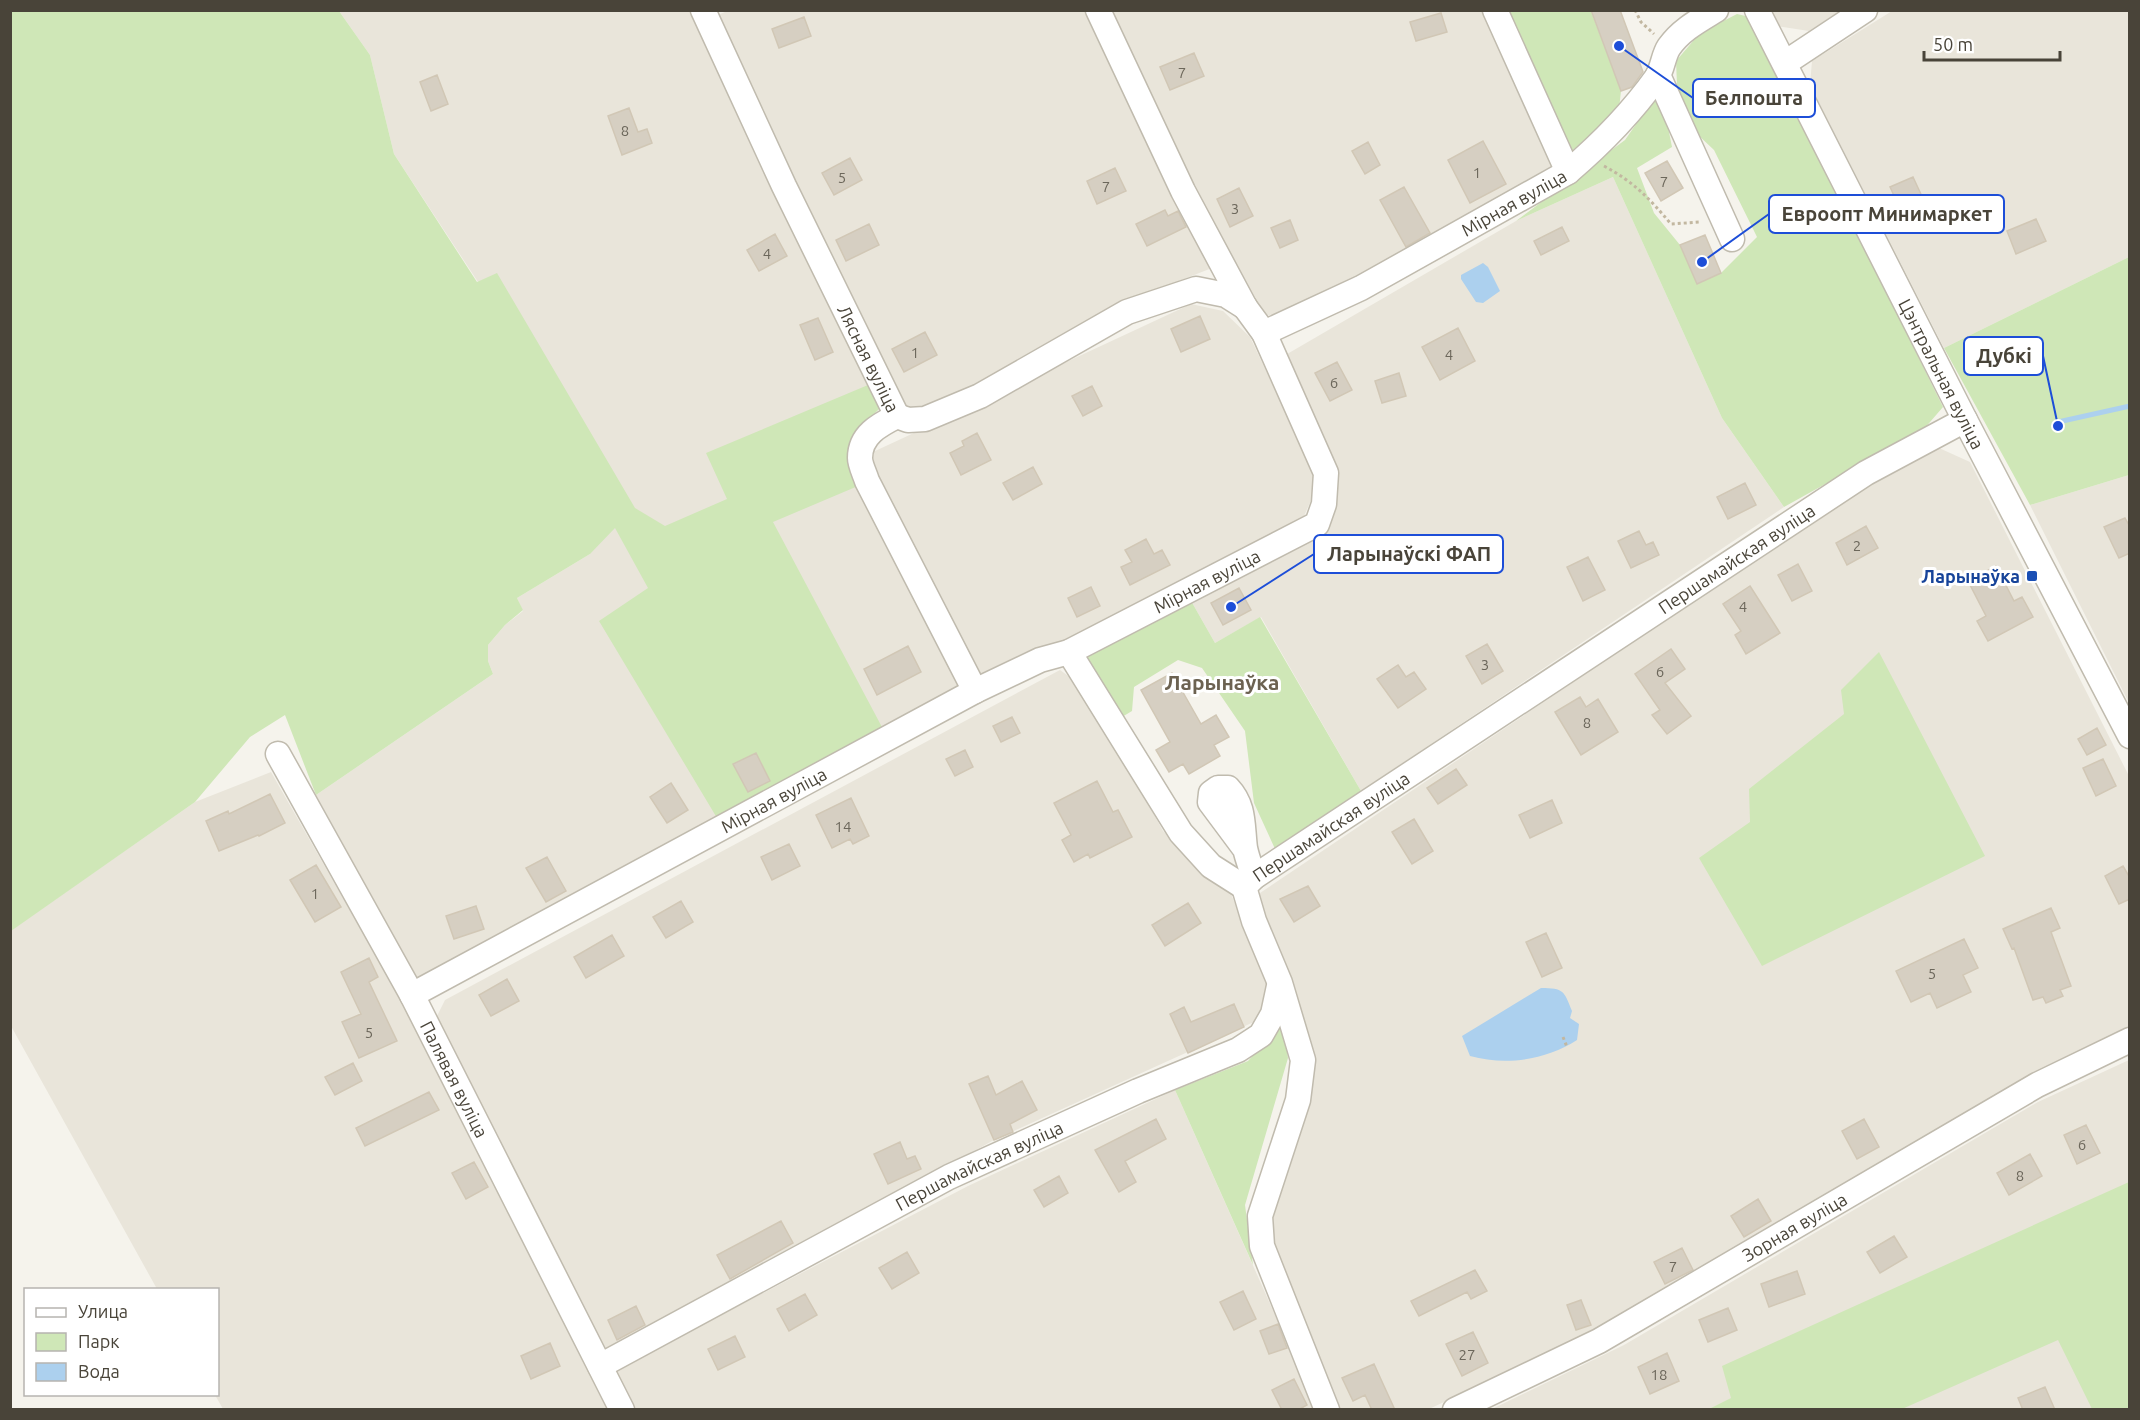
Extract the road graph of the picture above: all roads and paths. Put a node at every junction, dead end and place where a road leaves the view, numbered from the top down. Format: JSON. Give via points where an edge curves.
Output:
{"nodes":[{"id":1,"x":703,"y":10,"type":"edge"},
{"id":2,"x":1098,"y":10,"type":"edge"},
{"id":3,"x":1496,"y":10,"type":"edge"},
{"id":4,"x":1635,"y":10,"type":"edge"},
{"id":5,"x":1716,"y":10,"type":"edge"},
{"id":6,"x":1757,"y":10,"type":"edge"},
{"id":7,"x":1865,"y":10,"type":"edge"},
{"id":8,"x":1669,"y":48,"type":"junction"},
{"id":9,"x":1785,"y":63,"type":"junction"},
{"id":10,"x":1658,"y":75,"type":"junction"},
{"id":11,"x":1577,"y":164,"type":"junction"},
{"id":12,"x":1732,"y":239,"type":"joint"},
{"id":13,"x":1245,"y":307,"type":"junction"},
{"id":14,"x":1264,"y":333,"type":"junction"},
{"id":15,"x":897,"y":416,"type":"junction"},
{"id":16,"x":1965,"y":420,"type":"junction"},
{"id":17,"x":1069,"y":652,"type":"junction"},
{"id":18,"x":975,"y":691,"type":"junction"},
{"id":19,"x":2130,"y":736,"type":"edge"},
{"id":20,"x":278,"y":754,"type":"dead end"},
{"id":21,"x":1245,"y":849,"type":"dead end"},
{"id":22,"x":1249,"y":882,"type":"junction"},
{"id":23,"x":1280,"y":983,"type":"junction"},
{"id":24,"x":412,"y":995,"type":"junction"},
{"id":25,"x":1563,"y":1037,"type":"dead end"},
{"id":26,"x":2130,"y":1040,"type":"edge"},
{"id":27,"x":1567,"y":1047,"type":"dead end"},
{"id":28,"x":600,"y":1366,"type":"junction"},
{"id":29,"x":622,"y":1410,"type":"edge"},
{"id":30,"x":1327,"y":1410,"type":"edge"},
{"id":31,"x":1455,"y":1410,"type":"edge"}],
"edges":[{"from":1,"to":15,"type":"street","name":"Лясная вуліца"},
{"from":2,"to":13,"type":"street","via":[[1183,191]]},
{"from":3,"to":11,"type":"street"},
{"from":4,"to":8,"type":"path","via":[[1641,22]]},
{"from":5,"to":8,"type":"street","name":"Мірная вуліца","via":[[1688,26]]},
{"from":6,"to":9,"type":"street","name":"Цэнтральная вуліца"},
{"from":7,"to":9,"type":"street"},
{"from":8,"to":10,"type":"street","name":"Мірная вуліца"},
{"from":9,"to":16,"type":"street","name":"Цэнтральная вуліца"},
{"from":10,"to":11,"type":"street","name":"Мірная вуліца","via":[[1624,118]]},
{"from":10,"to":12,"type":"street"},
{"from":11,"to":12,"type":"path","via":[[1621,175],[1647,196],[1671,224],[1709,221]]},
{"from":11,"to":14,"type":"street","name":"Мірная вуліца","via":[[1361,288]]},
{"from":13,"to":14,"type":"street"},
{"from":13,"to":15,"type":"street","via":[[1226,295],[1196,289],[1127,312],[980,396],[925,419]]},
{"from":14,"to":17,"type":"street","name":"Мірная вуліца","via":[[1326,473],[1324,504],[1317,524]]},
{"from":15,"to":18,"type":"street","name":"Лясная вуліца","via":[[864,438],[860,458],[867,481]]},
{"from":16,"to":19,"type":"street","name":"Цэнтральная вуліца"},
{"from":16,"to":22,"type":"street","name":"Першамайская вуліца","via":[[1866,472]]},
{"from":17,"to":18,"type":"street","name":"Мірная вуліца","via":[[1040,660]]},
{"from":17,"to":22,"type":"street","via":[[1181,833],[1211,866]]},
{"from":18,"to":24,"type":"street","name":"Мірная вуліца"},
{"from":20,"to":24,"type":"street","name":"Палявая вуліца"},
{"from":21,"to":22,"type":"street"},
{"from":22,"to":23,"type":"street","name":"Першамайская вуліца","via":[[1254,921]]},
{"from":23,"to":28,"type":"street","name":"Першамайская вуліца","via":[[1273,1014],[1261,1035],[1238,1050],[949,1177]]},
{"from":23,"to":30,"type":"street","via":[[1303,1060],[1298,1100],[1260,1216],[1262,1246]]},
{"from":24,"to":28,"type":"street","name":"Палявая вуліца"},
{"from":25,"to":27,"type":"path"},
{"from":26,"to":31,"type":"street","name":"Зорная вуліца","via":[[2037,1085],[1599,1341]]},
{"from":28,"to":29,"type":"street","name":"Палявая вуліца"}]}
